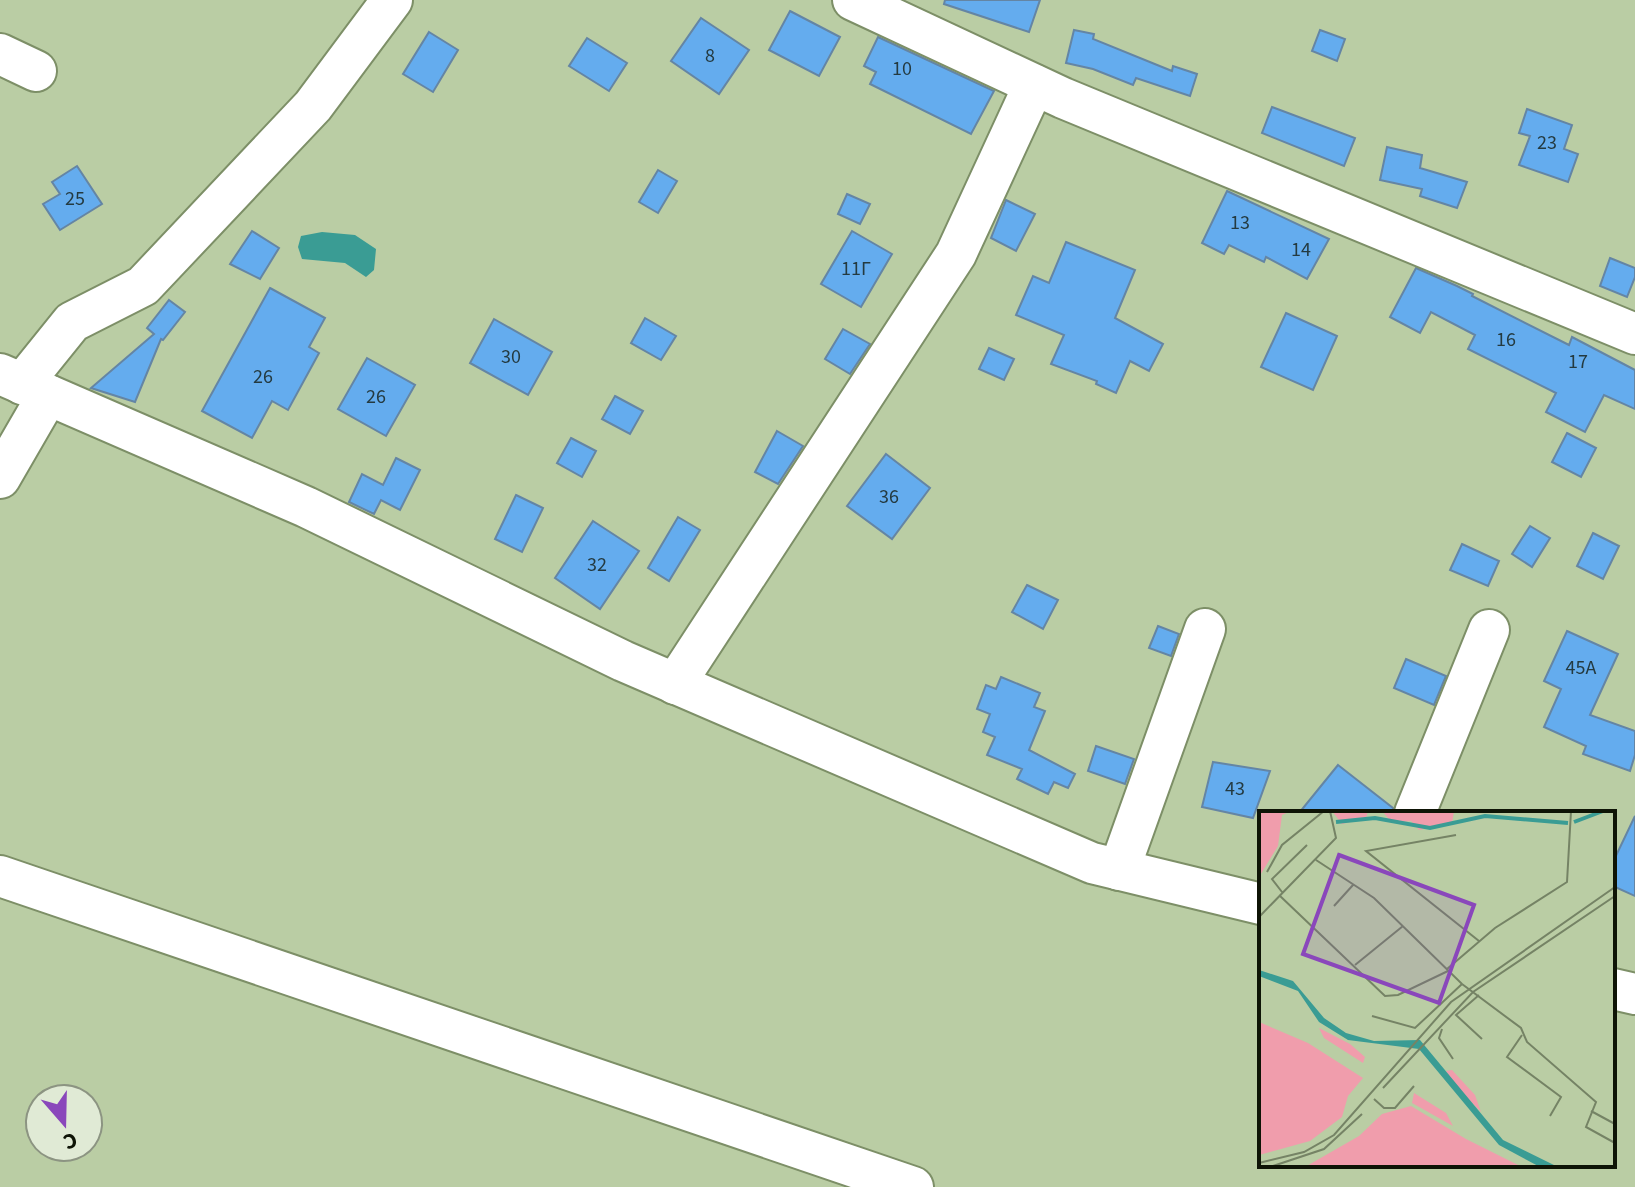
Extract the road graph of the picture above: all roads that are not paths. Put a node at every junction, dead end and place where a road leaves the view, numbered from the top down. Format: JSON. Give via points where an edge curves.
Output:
{"nodes":[{"id":1,"x":392,"y":0,"type":"edge"},
{"id":2,"x":853,"y":0,"type":"edge"},
{"id":3,"x":0,"y":54,"type":"edge"},
{"id":4,"x":36,"y":71,"type":"dead end"},
{"id":5,"x":1034,"y":85,"type":"junction"},
{"id":6,"x":1635,"y":334,"type":"edge"},
{"id":7,"x":23,"y":384,"type":"edge"},
{"id":8,"x":0,"y":478,"type":"edge"},
{"id":9,"x":1205,"y":629,"type":"dead end"},
{"id":10,"x":1489,"y":630,"type":"dead end"},
{"id":11,"x":675,"y":684,"type":"junction"},
{"id":12,"x":1416,"y":811,"type":"edge"},
{"id":13,"x":1119,"y":870,"type":"junction"},
{"id":14,"x":0,"y":876,"type":"edge"},
{"id":15,"x":1259,"y":904,"type":"edge"},
{"id":16,"x":1615,"y":989,"type":"edge"},
{"id":17,"x":1635,"y":994,"type":"edge"},
{"id":18,"x":913,"y":1187,"type":"edge"}],
"edges":[{"from":1,"to":7,"type":"street","via":[[313,106],[143,286],[72,322]]},
{"from":2,"to":5,"type":"street"},
{"from":3,"to":4,"type":"street"},
{"from":5,"to":6,"type":"street"},
{"from":5,"to":11,"type":"street","via":[[956,254]]},
{"from":7,"to":8,"type":"street"},
{"from":7,"to":11,"type":"street","via":[[306,507]]},
{"from":9,"to":13,"type":"street"},
{"from":10,"to":12,"type":"street"},
{"from":11,"to":13,"type":"street"},
{"from":13,"to":15,"type":"street"},
{"from":14,"to":18,"type":"street"},
{"from":16,"to":17,"type":"street"}]}
